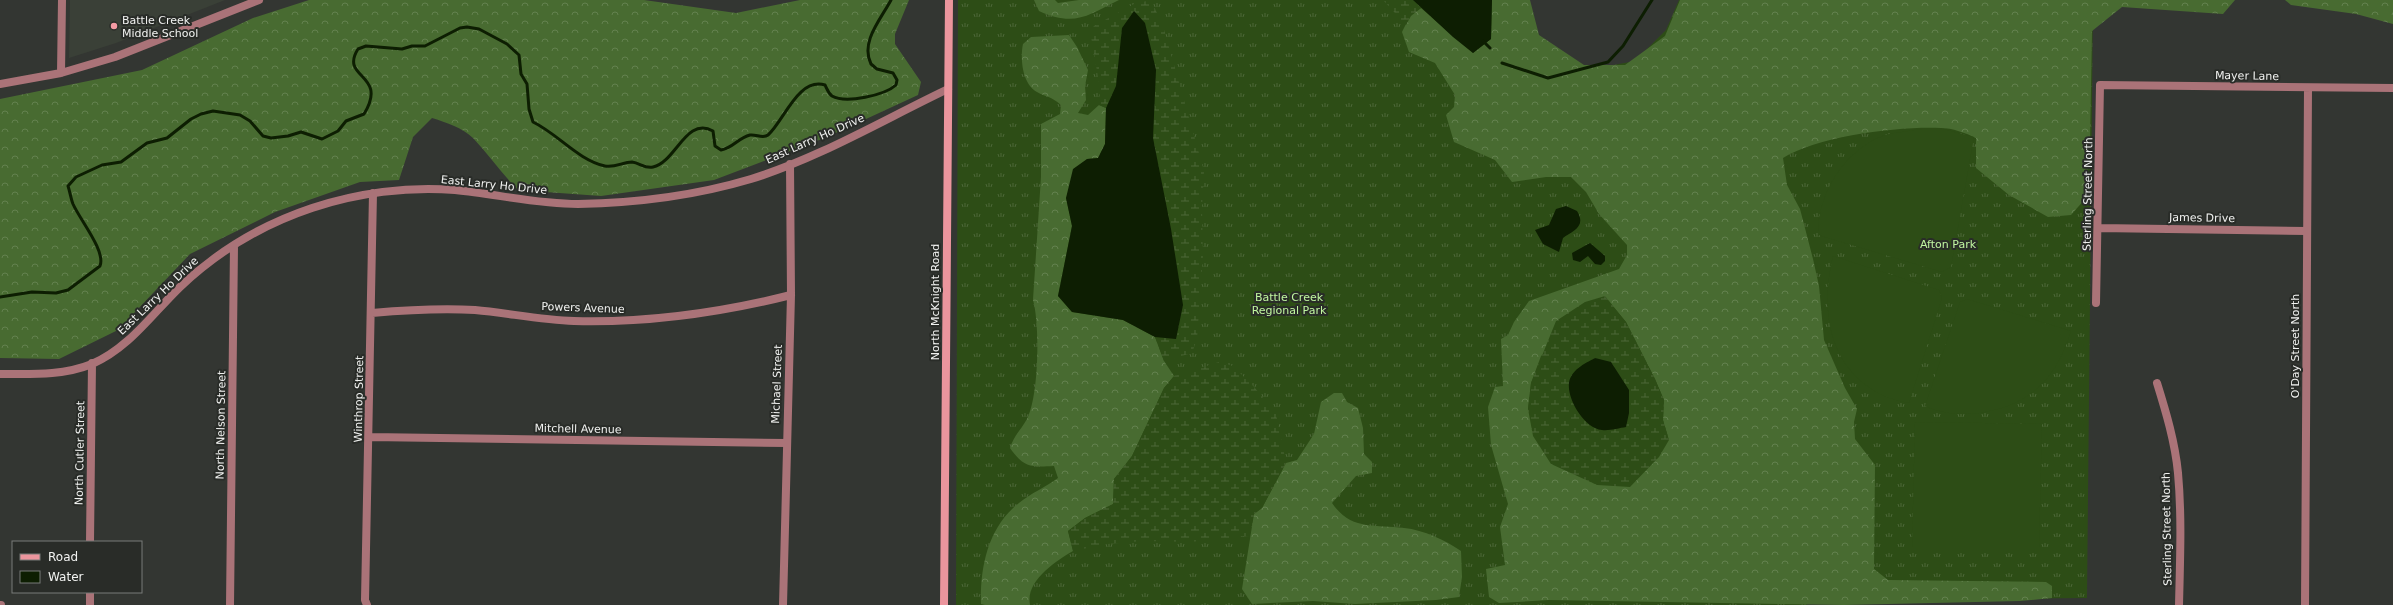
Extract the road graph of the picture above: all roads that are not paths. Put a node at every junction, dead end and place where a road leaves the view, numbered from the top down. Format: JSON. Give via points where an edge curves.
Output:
{"nodes":[{"id":1,"x":62,"y":0,"type":"edge"},
{"id":2,"x":259,"y":0,"type":"edge"},
{"id":3,"x":948,"y":0,"type":"edge"},
{"id":4,"x":61,"y":73,"type":"junction"},
{"id":5,"x":0,"y":84,"type":"edge"},
{"id":6,"x":2100,"y":85,"type":"joint"},
{"id":7,"x":2308,"y":88,"type":"junction"},
{"id":8,"x":2393,"y":88,"type":"edge"},
{"id":9,"x":948,"y":89,"type":"junction"},
{"id":10,"x":790,"y":164,"type":"junction"},
{"id":11,"x":373,"y":193,"type":"junction"},
{"id":12,"x":2098,"y":228,"type":"junction"},
{"id":13,"x":2306,"y":231,"type":"junction"},
{"id":14,"x":234,"y":246,"type":"junction"},
{"id":15,"x":791,"y":295,"type":"junction"},
{"id":16,"x":2096,"y":304,"type":"dead end"},
{"id":17,"x":372,"y":313,"type":"junction"},
{"id":18,"x":92,"y":364,"type":"junction"},
{"id":19,"x":0,"y":374,"type":"edge"},
{"id":20,"x":2157,"y":383,"type":"dead end"},
{"id":21,"x":370,"y":437,"type":"junction"},
{"id":22,"x":786,"y":443,"type":"junction"},
{"id":23,"x":90,"y":541,"type":"edge"},
{"id":24,"x":90,"y":593,"type":"edge"},
{"id":25,"x":90,"y":605,"type":"edge"},
{"id":26,"x":230,"y":605,"type":"edge"},
{"id":27,"x":367,"y":605,"type":"edge"},
{"id":28,"x":783,"y":605,"type":"edge"},
{"id":29,"x":944,"y":605,"type":"edge"},
{"id":30,"x":2179,"y":605,"type":"edge"},
{"id":31,"x":2305,"y":605,"type":"edge"}],
"edges":[{"from":1,"to":4,"type":"street"},
{"from":2,"to":4,"type":"street","via":[[145,47]]},
{"from":3,"to":9,"type":"main road","name":"North McKnight Road"},
{"from":4,"to":5,"type":"street"},
{"from":6,"to":7,"type":"street","name":"Mayer Lane"},
{"from":6,"to":12,"type":"street","name":"Sterling Street North"},
{"from":7,"to":8,"type":"street","name":"Mayer Lane"},
{"from":7,"to":13,"type":"street","name":"O'Day Street North"},
{"from":9,"to":10,"type":"street","name":"East Larry Ho Drive"},
{"from":9,"to":29,"type":"main road","name":"North McKnight Road"},
{"from":10,"to":11,"type":"street","name":"East Larry Ho Drive","via":[[752,178],[681,196],[609,203],[536,202],[453,190],[421,189]]},
{"from":10,"to":15,"type":"street","name":"Michael Street"},
{"from":11,"to":14,"type":"street","name":"East Larry Ho Drive","via":[[305,210],[270,225]]},
{"from":11,"to":17,"type":"street","name":"Winthrop Street"},
{"from":12,"to":13,"type":"street","name":"James Drive"},
{"from":12,"to":16,"type":"street","name":"Sterling Street North"},
{"from":13,"to":31,"type":"street","name":"O'Day Street North"},
{"from":14,"to":18,"type":"street","name":"East Larry Ho Drive","via":[[184,283],[122,346]]},
{"from":14,"to":26,"type":"street","name":"North Nelson Street"},
{"from":15,"to":17,"type":"street","name":"Powers Avenue","via":[[717,312],[644,321],[572,321],[474,310],[408,309]]},
{"from":15,"to":22,"type":"street","name":"Michael Street"},
{"from":17,"to":21,"type":"street","name":"Winthrop Street"},
{"from":18,"to":19,"type":"street","name":"East Larry Ho Drive","via":[[61,373]]},
{"from":18,"to":23,"type":"street","name":"North Cutler Street"},
{"from":20,"to":30,"type":"street","name":"Sterling Street North","via":[[2168,420],[2178,472]]},
{"from":21,"to":22,"type":"street","name":"Mitchell Avenue"},
{"from":21,"to":27,"type":"street","name":"Winthrop Street"},
{"from":22,"to":28,"type":"street","name":"Michael Street"},
{"from":24,"to":25,"type":"street"}]}
